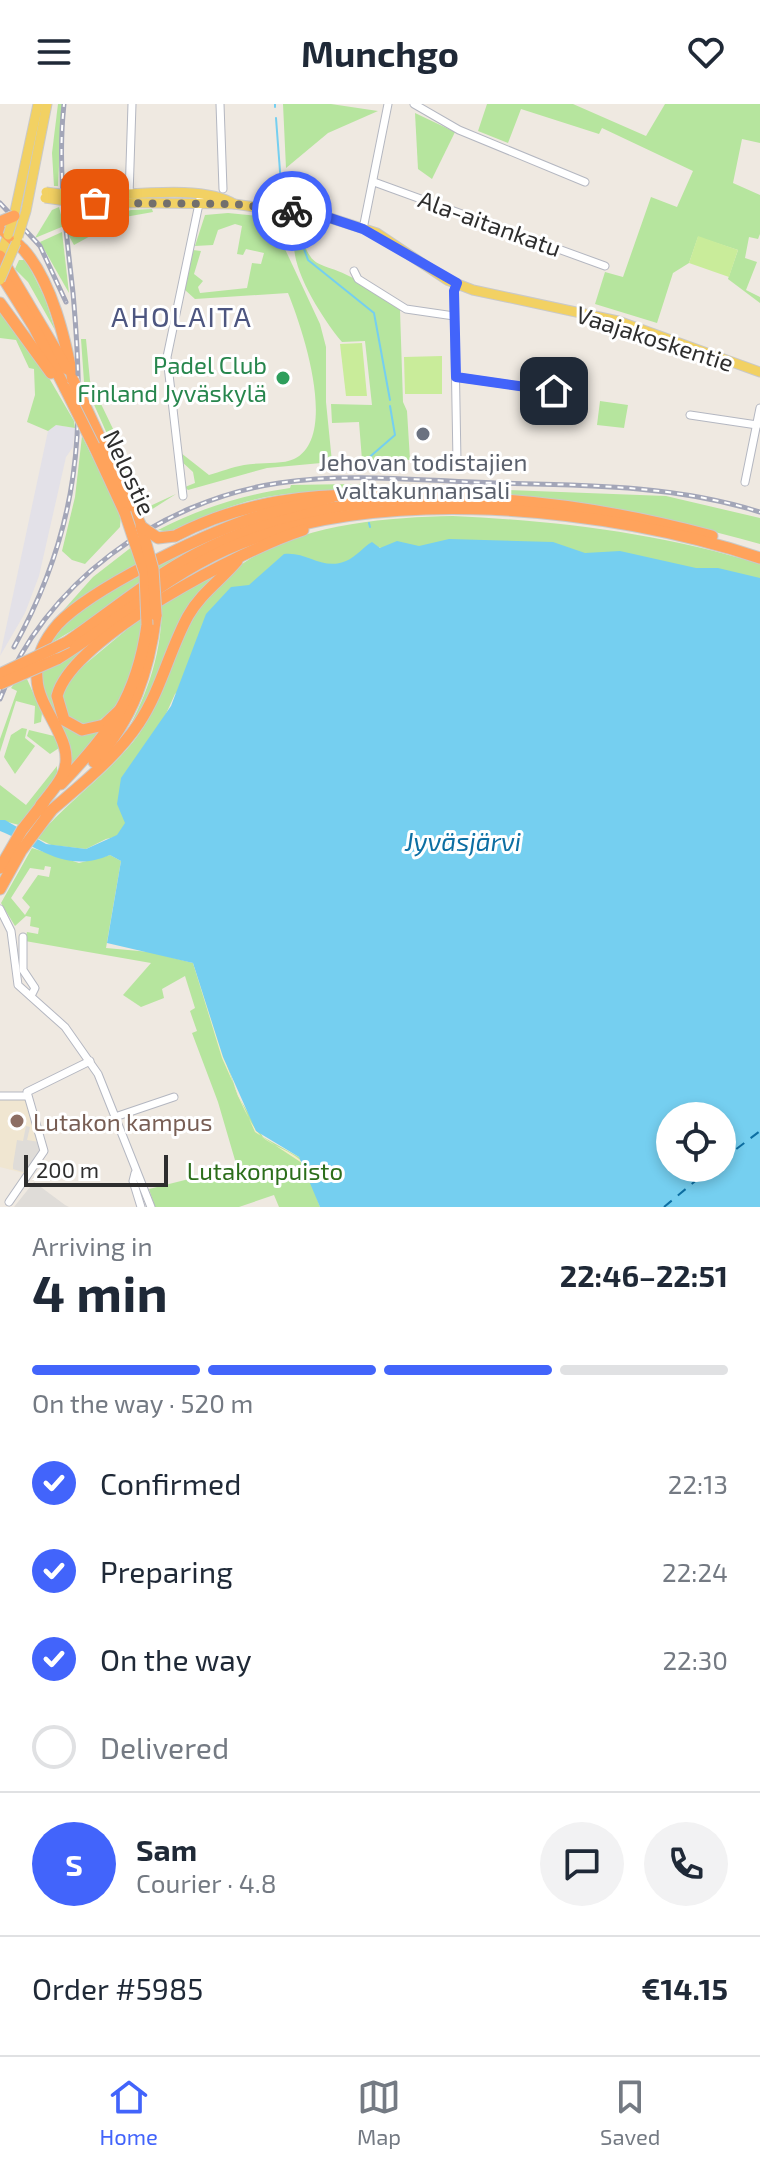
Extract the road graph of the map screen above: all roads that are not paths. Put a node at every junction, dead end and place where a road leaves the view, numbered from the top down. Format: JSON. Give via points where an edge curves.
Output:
{"nodes":[{"id":1,"x":38,"y":104,"type":"edge"},
{"id":2,"x":47,"y":104,"type":"edge"},
{"id":3,"x":132,"y":104,"type":"edge"},
{"id":4,"x":220,"y":104,"type":"edge"},
{"id":5,"x":388,"y":104,"type":"edge"},
{"id":6,"x":414,"y":104,"type":"edge"},
{"id":7,"x":374,"y":182,"type":"junction"},
{"id":8,"x":585,"y":182,"type":"dead end"},
{"id":9,"x":223,"y":189,"type":"dead end"},
{"id":10,"x":25,"y":193,"type":"junction"},
{"id":11,"x":129,"y":199,"type":"junction"},
{"id":12,"x":197,"y":200,"type":"junction"},
{"id":13,"x":20,"y":213,"type":"junction"},
{"id":14,"x":4,"y":229,"type":"edge"},
{"id":15,"x":363,"y":229,"type":"junction"},
{"id":16,"x":0,"y":256,"type":"edge"},
{"id":17,"x":605,"y":266,"type":"dead end"},
{"id":18,"x":354,"y":271,"type":"dead end"},
{"id":19,"x":0,"y":273,"type":"edge"},
{"id":20,"x":0,"y":280,"type":"edge"},
{"id":21,"x":457,"y":283,"type":"junction"},
{"id":22,"x":0,"y":303,"type":"edge"},
{"id":23,"x":454,"y":316,"type":"junction"},
{"id":24,"x":760,"y":372,"type":"edge"},
{"id":25,"x":456,"y":377,"type":"junction"},
{"id":26,"x":69,"y":384,"type":"junction"},
{"id":27,"x":554,"y":391,"type":"dead end"},
{"id":28,"x":760,"y":408,"type":"edge"},
{"id":29,"x":690,"y":415,"type":"dead end"},
{"id":30,"x":757,"y":425,"type":"junction"},
{"id":31,"x":457,"y":462,"type":"dead end"},
{"id":32,"x":745,"y":482,"type":"dead end"},
{"id":33,"x":183,"y":496,"type":"dead end"},
{"id":34,"x":332,"y":497,"type":"junction"},
{"id":35,"x":442,"y":500,"type":"junction"},
{"id":36,"x":129,"y":510,"type":"junction"},
{"id":37,"x":348,"y":515,"type":"junction"},
{"id":38,"x":141,"y":526,"type":"junction"},
{"id":39,"x":760,"y":551,"type":"edge"},
{"id":40,"x":241,"y":555,"type":"junction"},
{"id":41,"x":760,"y":558,"type":"edge"},
{"id":42,"x":0,"y":674,"type":"edge"},
{"id":43,"x":0,"y":684,"type":"edge"},
{"id":44,"x":124,"y":706,"type":"junction"},
{"id":45,"x":44,"y":810,"type":"junction"},
{"id":46,"x":17,"y":848,"type":"junction"},
{"id":47,"x":0,"y":868,"type":"edge"},
{"id":48,"x":0,"y":889,"type":"edge"},
{"id":49,"x":0,"y":909,"type":"edge"},
{"id":50,"x":23,"y":937,"type":"dead end"},
{"id":51,"x":31,"y":996,"type":"junction"},
{"id":52,"x":90,"y":1061,"type":"junction"},
{"id":53,"x":27,"y":1094,"type":"junction"},
{"id":54,"x":0,"y":1096,"type":"edge"},
{"id":55,"x":174,"y":1097,"type":"dead end"},
{"id":56,"x":115,"y":1117,"type":"junction"},
{"id":57,"x":135,"y":1173,"type":"junction"},
{"id":58,"x":9,"y":1202,"type":"dead end"},
{"id":59,"x":141,"y":1207,"type":"edge"},
{"id":60,"x":151,"y":1207,"type":"edge"}],
"edges":[{"from":1,"to":10,"type":"main road"},
{"from":2,"to":10,"type":"main road"},
{"from":3,"to":11,"type":"street"},
{"from":4,"to":9,"type":"street"},
{"from":5,"to":7,"type":"street"},
{"from":6,"to":8,"type":"street","via":[[459,130]]},
{"from":7,"to":15,"type":"street"},
{"from":7,"to":17,"type":"street","name":"Ala-aitankatu"},
{"from":10,"to":11,"type":"main road","name":"Vaajakoskentie","bridge":true},
{"from":10,"to":13,"type":"main road"},
{"from":11,"to":12,"type":"main road","name":"Vaajakoskentie"},
{"from":12,"to":15,"type":"main road","name":"Vaajakoskentie","via":[[295,211]]},
{"from":12,"to":33,"type":"street","via":[[167,357]]},
{"from":13,"to":14,"type":"highway","bridge":true},
{"from":13,"to":14,"type":"main road","bridge":true},
{"from":14,"to":16,"type":"main road"},
{"from":14,"to":20,"type":"main road","bridge":true},
{"from":14,"to":26,"type":"highway","via":[[36,271],[59,327]]},
{"from":15,"to":21,"type":"main road","name":"Vaajakoskentie"},
{"from":16,"to":26,"type":"highway","name":"Nelostie","via":[[60,355]]},
{"from":18,"to":23,"type":"street","via":[[358,279],[406,309]]},
{"from":19,"to":26,"type":"highway","name":"Nelostie"},
{"from":21,"to":23,"type":"street"},
{"from":21,"to":24,"type":"main road","name":"Vaajakoskentie","via":[[490,296],[618,321]]},
{"from":22,"to":26,"type":"highway"},
{"from":23,"to":25,"type":"street"},
{"from":25,"to":27,"type":"street"},
{"from":25,"to":31,"type":"street"},
{"from":26,"to":36,"type":"highway","name":"Nelostie","bridge":true,"via":[[94,446]]},
{"from":26,"to":36,"type":"highway","name":"Nelostie","bridge":true,"via":[[93,421]]},
{"from":28,"to":30,"type":"street"},
{"from":29,"to":30,"type":"street"},
{"from":30,"to":32,"type":"street"},
{"from":34,"to":35,"type":"highway"},
{"from":34,"to":38,"type":"highway","bridge":true,"via":[[262,502],[175,536],[158,538]]},
{"from":34,"to":45,"type":"highway","via":[[209,536],[111,587],[59,623],[39,656],[36,675],[66,764]]},
{"from":35,"to":39,"type":"highway","via":[[603,514],[677,527]]},
{"from":35,"to":42,"type":"highway","bridge":true,"via":[[335,507],[245,532],[172,568],[67,642]]},
{"from":36,"to":38,"type":"highway","name":"Nelostie"},
{"from":36,"to":44,"type":"highway","name":"Nelostie","bridge":true,"via":[[145,573],[147,625],[141,663]]},
{"from":37,"to":40,"type":"highway"},
{"from":37,"to":41,"type":"highway","via":[[479,510],[576,518],[703,541]]},
{"from":37,"to":43,"type":"highway","bridge":true,"via":[[274,531],[214,555],[57,659]]},
{"from":38,"to":45,"type":"highway","name":"Nelostie","bridge":true,"via":[[153,569],[156,615],[149,663],[124,724]]},
{"from":40,"to":44,"type":"highway","via":[[122,627],[66,677],[57,696],[64,720],[82,730],[104,725]]},
{"from":40,"to":45,"type":"highway","via":[[189,614],[137,726],[113,754]]},
{"from":44,"to":45,"type":"highway","name":"Nelostie"},
{"from":45,"to":46,"type":"highway"},
{"from":46,"to":47,"type":"highway"},
{"from":46,"to":48,"type":"highway"},
{"from":49,"to":51,"type":"street","via":[[7,920],[16,981]]},
{"from":50,"to":51,"type":"street","via":[[23,970],[35,988]]},
{"from":51,"to":52,"type":"street","via":[[59,1020]]},
{"from":52,"to":53,"type":"street"},
{"from":52,"to":56,"type":"street"},
{"from":53,"to":54,"type":"street"},
{"from":53,"to":58,"type":"street","via":[[44,1151]]},
{"from":55,"to":56,"type":"street"},
{"from":56,"to":57,"type":"street"},
{"from":57,"to":59,"type":"street"},
{"from":57,"to":60,"type":"street"}]}
